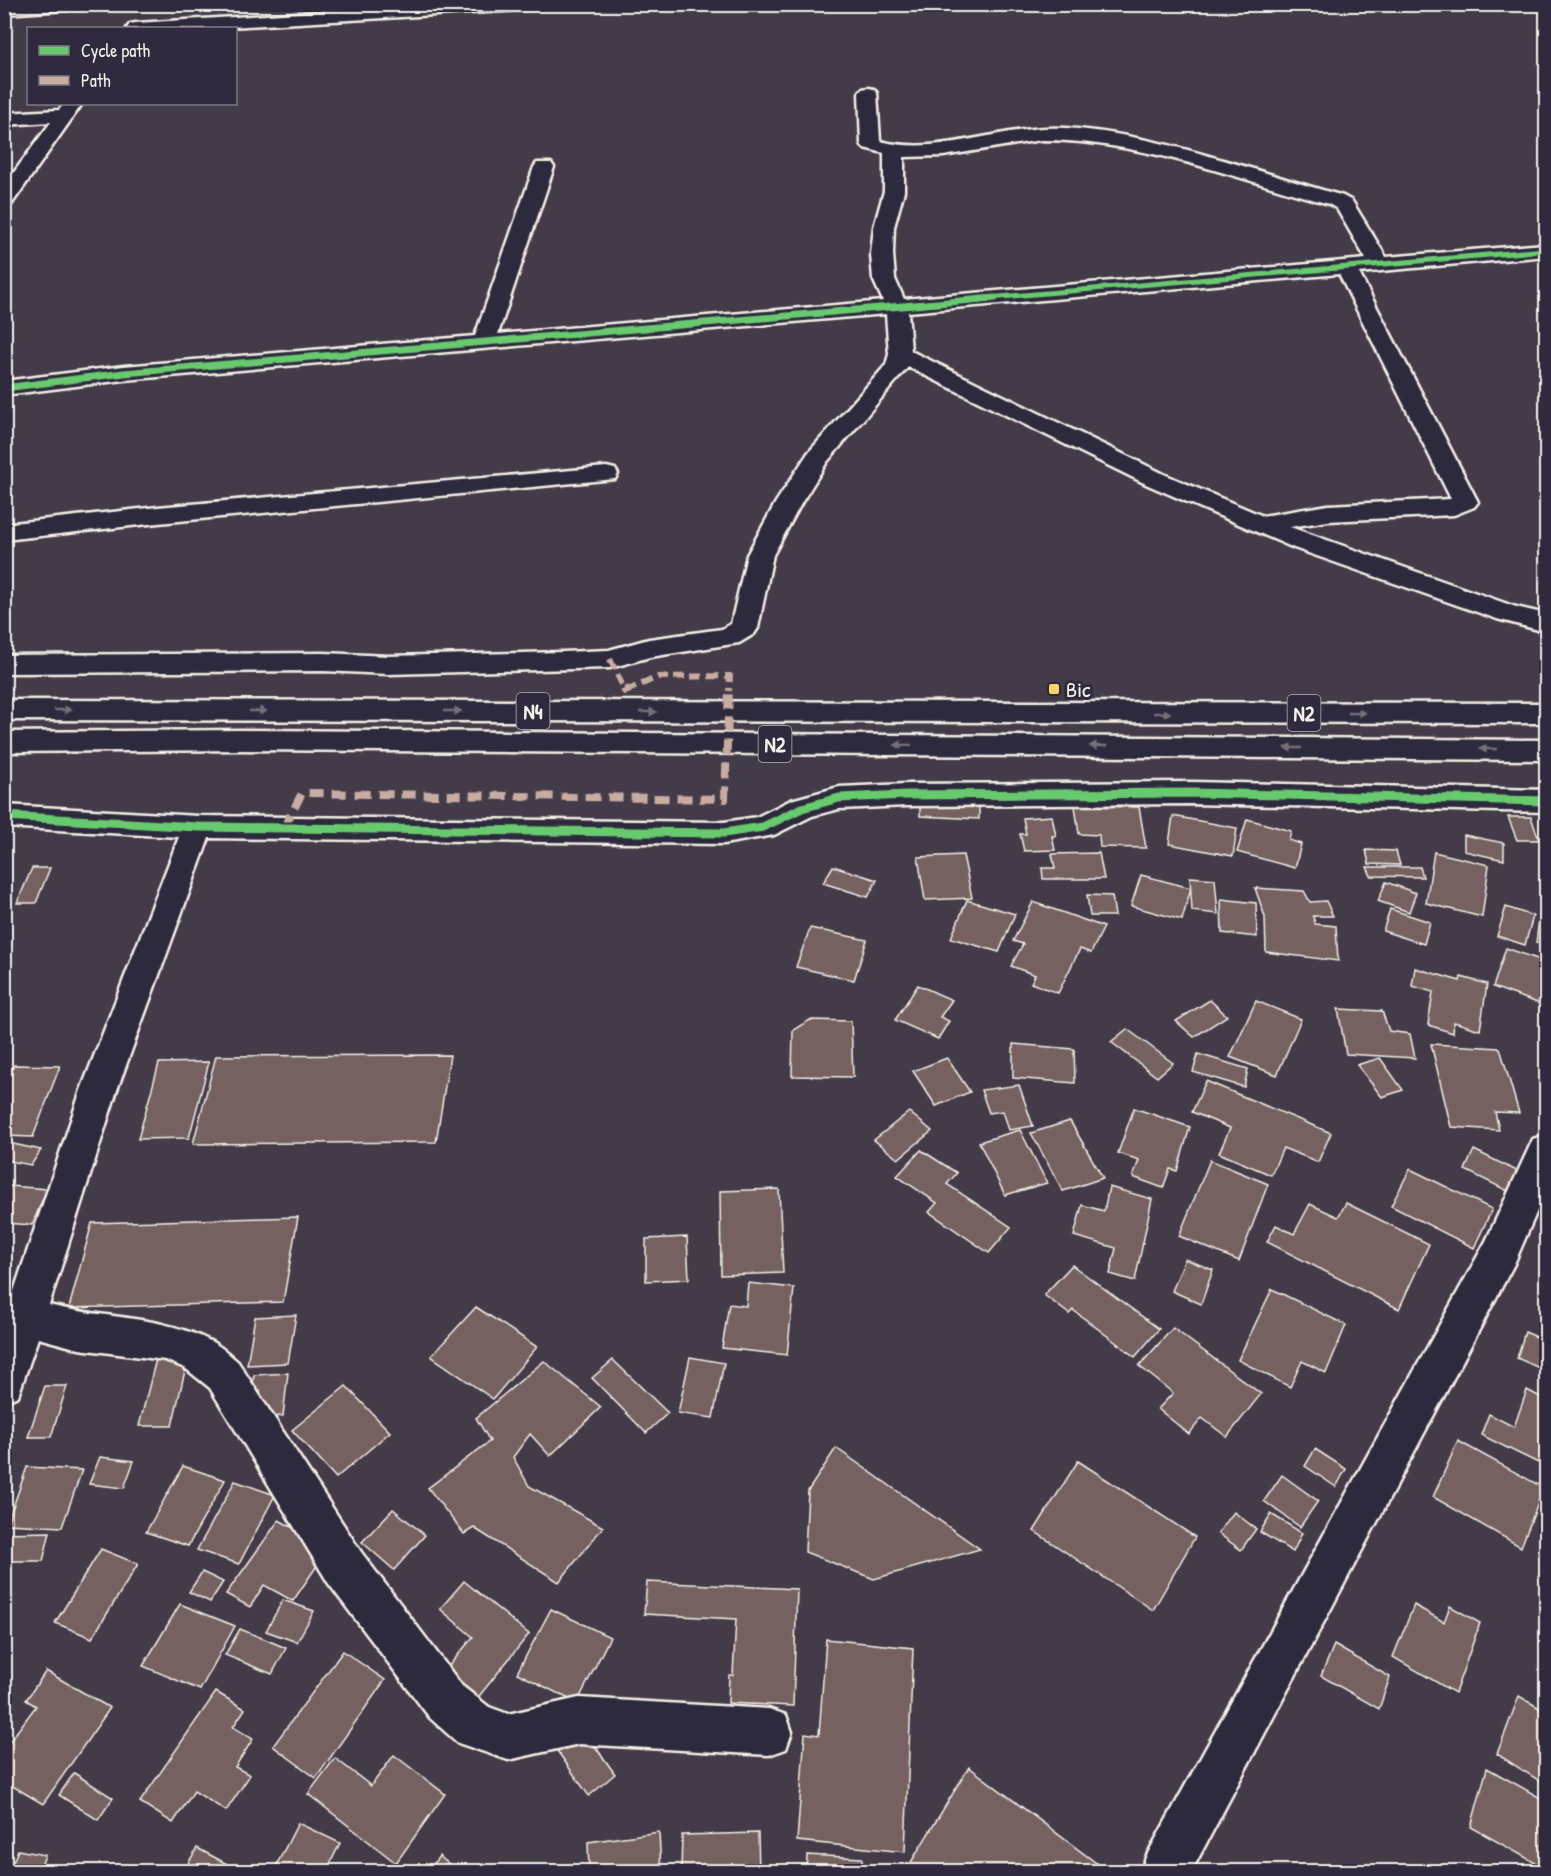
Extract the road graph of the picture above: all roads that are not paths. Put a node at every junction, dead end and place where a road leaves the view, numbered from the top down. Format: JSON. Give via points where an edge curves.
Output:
{"nodes":[{"id":1,"x":80,"y":4,"type":"edge"},
{"id":2,"x":538,"y":4,"type":"edge"},
{"id":3,"x":4,"y":9,"type":"edge"},
{"id":4,"x":137,"y":20,"type":"edge"},
{"id":5,"x":868,"y":93,"type":"dead end"},
{"id":6,"x":69,"y":109,"type":"edge"},
{"id":7,"x":4,"y":119,"type":"edge"},
{"id":8,"x":894,"y":152,"type":"junction"},
{"id":9,"x":543,"y":167,"type":"dead end"},
{"id":10,"x":4,"y":201,"type":"edge"},
{"id":11,"x":1546,"y":250,"type":"edge"},
{"id":12,"x":1379,"y":264,"type":"junction"},
{"id":13,"x":1346,"y":268,"type":"junction"},
{"id":14,"x":897,"y":308,"type":"junction"},
{"id":15,"x":484,"y":341,"type":"junction"},
{"id":16,"x":900,"y":354,"type":"junction"},
{"id":17,"x":4,"y":387,"type":"edge"},
{"id":18,"x":606,"y":474,"type":"dead end"},
{"id":19,"x":1260,"y":524,"type":"junction"},
{"id":20,"x":4,"y":532,"type":"edge"},
{"id":21,"x":1546,"y":623,"type":"edge"},
{"id":22,"x":4,"y":664,"type":"edge"},
{"id":23,"x":4,"y":710,"type":"edge"},
{"id":24,"x":1062,"y":712,"type":"joint"},
{"id":25,"x":1546,"y":713,"type":"edge"},
{"id":26,"x":4,"y":742,"type":"edge"},
{"id":27,"x":1546,"y":750,"type":"edge"},
{"id":28,"x":1546,"y":801,"type":"edge"},
{"id":29,"x":4,"y":816,"type":"edge"},
{"id":30,"x":198,"y":827,"type":"junction"},
{"id":31,"x":1546,"y":1150,"type":"edge"},
{"id":32,"x":15,"y":1318,"type":"edge"},
{"id":33,"x":4,"y":1383,"type":"edge"},
{"id":34,"x":770,"y":1732,"type":"dead end"},
{"id":35,"x":1164,"y":1872,"type":"edge"}],
"edges":[{"from":1,"to":3,"type":"main road"},
{"from":2,"to":4,"type":"main road"},
{"from":5,"to":8,"type":"main road","via":[[871,144]]},
{"from":6,"to":7,"type":"main road"},
{"from":6,"to":10,"type":"main road"},
{"from":8,"to":12,"type":"main road","via":[[1063,134],[1141,147],[1336,200],[1345,205]]},
{"from":8,"to":14,"type":"main road","via":[[894,191],[884,227],[882,254],[884,279]]},
{"from":9,"to":15,"type":"main road"},
{"from":11,"to":12,"type":"main road"},
{"from":12,"to":13,"type":"main road"},
{"from":13,"to":14,"type":"main road"},
{"from":13,"to":19,"type":"main road","via":[[1465,502],[1454,507],[1328,513]]},
{"from":14,"to":15,"type":"main road"},
{"from":14,"to":16,"type":"main road"},
{"from":15,"to":17,"type":"main road"},
{"from":16,"to":19,"type":"main road","via":[[1157,480]]},
{"from":16,"to":22,"type":"main road","via":[[897,366],[817,458],[789,502],[760,555],[744,628],[729,637],[649,648],[610,659],[563,661]]},
{"from":18,"to":20,"type":"main road"},
{"from":19,"to":21,"type":"main road","via":[[1387,572]]},
{"from":23,"to":24,"type":"main road","number":"N4","one_way":true},
{"from":24,"to":25,"type":"main road","number":"N2","one_way":true},
{"from":27,"to":26,"type":"main road","number":"N2","one_way":true,"via":[[254,740]]},
{"from":28,"to":30,"type":"main road","via":[[1192,794],[907,795],[839,798],[802,808],[763,827],[724,832]]},
{"from":29,"to":30,"type":"main road"},
{"from":30,"to":32,"type":"main road"},
{"from":31,"to":35,"type":"main road","via":[[1500,1252]]},
{"from":32,"to":33,"type":"main road"},
{"from":32,"to":34,"type":"main road","via":[[165,1342],[199,1355],[224,1375],[345,1568],[446,1702],[475,1726],[508,1737],[579,1721]]}]}
